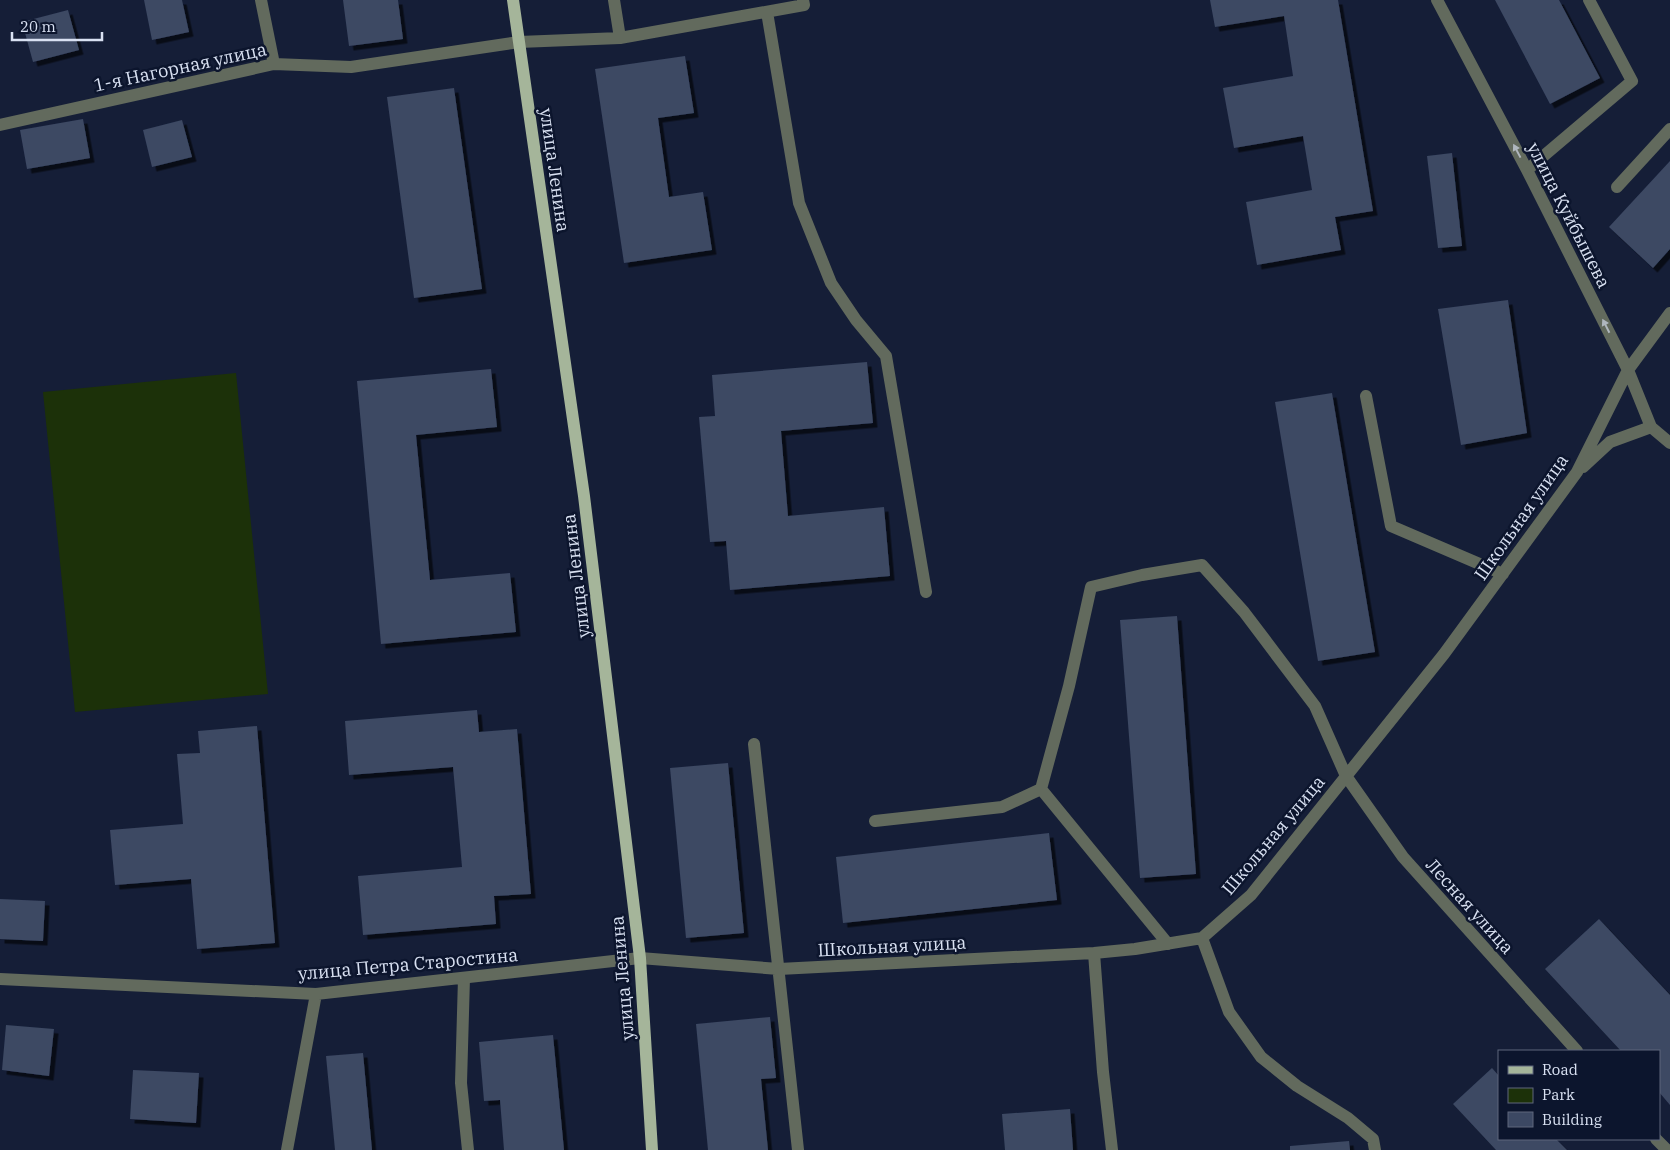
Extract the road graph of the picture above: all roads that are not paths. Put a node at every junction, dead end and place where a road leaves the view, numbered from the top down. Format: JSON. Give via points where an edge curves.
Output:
{"nodes":[{"id":1,"x":261,"y":0,"type":"edge"},
{"id":2,"x":513,"y":0,"type":"edge"},
{"id":3,"x":614,"y":0,"type":"edge"},
{"id":4,"x":803,"y":0,"type":"edge"},
{"id":5,"x":1438,"y":0,"type":"edge"},
{"id":6,"x":1589,"y":0,"type":"edge"},
{"id":7,"x":767,"y":12,"type":"junction"},
{"id":8,"x":620,"y":38,"type":"junction"},
{"id":9,"x":519,"y":42,"type":"junction"},
{"id":10,"x":274,"y":64,"type":"junction"},
{"id":11,"x":0,"y":125,"type":"edge"},
{"id":12,"x":1670,"y":129,"type":"edge"},
{"id":13,"x":1527,"y":170,"type":"junction"},
{"id":14,"x":1617,"y":187,"type":"dead end"},
{"id":15,"x":1670,"y":313,"type":"edge"},
{"id":16,"x":1628,"y":370,"type":"junction"},
{"id":17,"x":1366,"y":396,"type":"dead end"},
{"id":18,"x":1651,"y":427,"type":"junction"},
{"id":19,"x":1670,"y":443,"type":"edge"},
{"id":20,"x":1577,"y":472,"type":"junction"},
{"id":21,"x":1503,"y":574,"type":"junction"},
{"id":22,"x":926,"y":592,"type":"dead end"},
{"id":23,"x":754,"y":744,"type":"dead end"},
{"id":24,"x":1346,"y":776,"type":"junction"},
{"id":25,"x":1041,"y":789,"type":"junction"},
{"id":26,"x":876,"y":821,"type":"dead end"},
{"id":27,"x":1202,"y":938,"type":"junction"},
{"id":28,"x":1168,"y":944,"type":"junction"},
{"id":29,"x":1094,"y":953,"type":"junction"},
{"id":30,"x":640,"y":958,"type":"junction"},
{"id":31,"x":779,"y":969,"type":"junction"},
{"id":32,"x":464,"y":978,"type":"junction"},
{"id":33,"x":0,"y":979,"type":"edge"},
{"id":34,"x":316,"y":994,"type":"junction"},
{"id":35,"x":1576,"y":1050,"type":"edge"},
{"id":36,"x":1657,"y":1140,"type":"edge"},
{"id":37,"x":287,"y":1150,"type":"edge"},
{"id":38,"x":468,"y":1150,"type":"edge"},
{"id":39,"x":652,"y":1150,"type":"edge"},
{"id":40,"x":798,"y":1150,"type":"edge"},
{"id":41,"x":1112,"y":1150,"type":"edge"},
{"id":42,"x":1375,"y":1150,"type":"edge"},
{"id":43,"x":1667,"y":1150,"type":"edge"}],
"edges":[{"from":1,"to":10,"type":"street"},
{"from":2,"to":9,"type":"main road","name":"улица Ленина"},
{"from":3,"to":8,"type":"street"},
{"from":4,"to":7,"type":"street","name":"1-я Нагорная улица","via":[[804,5]]},
{"from":13,"to":5,"type":"street","name":"улица Куйбышева","one_way":true},
{"from":6,"to":13,"type":"street","via":[[1632,81]]},
{"from":7,"to":8,"type":"street","name":"1-я Нагорная улица"},
{"from":7,"to":22,"type":"street","via":[[798,203],[831,283],[886,356]]},
{"from":8,"to":9,"type":"street","name":"1-я Нагорная улица"},
{"from":9,"to":10,"type":"street","name":"1-я Нагорная улица","via":[[351,67]]},
{"from":9,"to":30,"type":"main road","name":"улица Ленина","via":[[584,496]]},
{"from":10,"to":11,"type":"street","name":"1-я Нагорная улица"},
{"from":12,"to":14,"type":"street"},
{"from":16,"to":13,"type":"street","name":"улица Куйбышева","one_way":true},
{"from":15,"to":16,"type":"street","name":"Школьная улица"},
{"from":16,"to":18,"type":"street","name":"улица Куйбышева"},
{"from":16,"to":20,"type":"street","name":"Школьная улица"},
{"from":17,"to":21,"type":"street","via":[[1391,526]]},
{"from":18,"to":19,"type":"street","name":"улица Куйбышева"},
{"from":18,"to":20,"type":"street","via":[[1610,442]]},
{"from":20,"to":21,"type":"street","name":"Школьная улица"},
{"from":21,"to":24,"type":"street","name":"Школьная улица","via":[[1444,654]]},
{"from":23,"to":31,"type":"street"},
{"from":24,"to":25,"type":"street","name":"Лесная улица","via":[[1315,706],[1244,612],[1202,565],[1091,587]]},
{"from":24,"to":27,"type":"street","name":"Школьная улица","via":[[1250,895]]},
{"from":24,"to":35,"type":"street","name":"Лесная улица","via":[[1403,857]]},
{"from":25,"to":26,"type":"street","via":[[1002,806]]},
{"from":25,"to":28,"type":"street"},
{"from":27,"to":28,"type":"street","name":"Школьная улица"},
{"from":27,"to":42,"type":"street","via":[[1229,1012],[1261,1057],[1297,1086],[1354,1123],[1373,1139]]},
{"from":28,"to":29,"type":"street","name":"Школьная улица"},
{"from":29,"to":31,"type":"street","name":"Школьная улица"},
{"from":29,"to":41,"type":"street"},
{"from":30,"to":31,"type":"street","name":"Школьная улица"},
{"from":30,"to":32,"type":"street","name":"улица Петра Старостина"},
{"from":30,"to":39,"type":"main road","name":"улица Ленина"},
{"from":31,"to":40,"type":"street"},
{"from":32,"to":34,"type":"street","name":"улица Петра Старостина"},
{"from":32,"to":38,"type":"street","via":[[461,1083]]},
{"from":33,"to":34,"type":"street","name":"улица Петра Старостина"},
{"from":34,"to":37,"type":"street"},
{"from":36,"to":43,"type":"street"}]}
